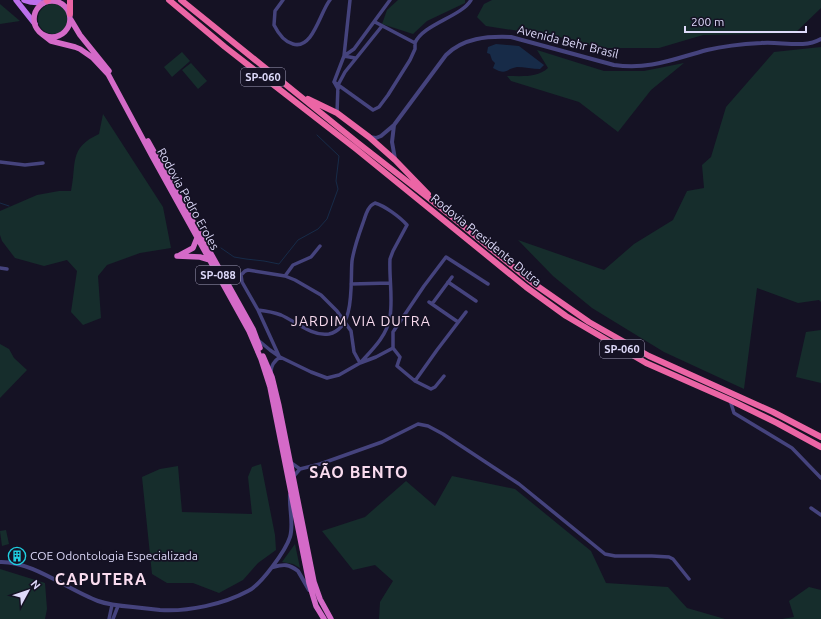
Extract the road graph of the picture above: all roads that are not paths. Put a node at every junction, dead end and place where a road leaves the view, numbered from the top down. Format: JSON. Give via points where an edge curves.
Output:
{"nodes":[{"id":1,"x":16,"y":0,"type":"edge"},
{"id":2,"x":24,"y":0,"type":"edge"},
{"id":3,"x":70,"y":0,"type":"edge"},
{"id":4,"x":169,"y":0,"type":"edge"},
{"id":5,"x":181,"y":0,"type":"edge"},
{"id":6,"x":283,"y":0,"type":"edge"},
{"id":7,"x":330,"y":0,"type":"edge"},
{"id":8,"x":350,"y":0,"type":"edge"},
{"id":9,"x":390,"y":0,"type":"edge"},
{"id":10,"x":471,"y":0,"type":"edge"},
{"id":11,"x":46,"y":1,"type":"edge"},
{"id":12,"x":71,"y":17,"type":"junction"},
{"id":13,"x":375,"y":22,"type":"junction"},
{"id":14,"x":35,"y":24,"type":"junction"},
{"id":15,"x":382,"y":26,"type":"junction"},
{"id":16,"x":42,"y":34,"type":"junction"},
{"id":17,"x":821,"y":39,"type":"edge"},
{"id":18,"x":415,"y":42,"type":"junction"},
{"id":19,"x":344,"y":56,"type":"junction"},
{"id":20,"x":355,"y":58,"type":"junction"},
{"id":21,"x":338,"y":87,"type":"junction"},
{"id":22,"x":296,"y":92,"type":"junction"},
{"id":23,"x":337,"y":112,"type":"junction"},
{"id":24,"x":394,"y":126,"type":"junction"},
{"id":25,"x":369,"y":137,"type":"junction"},
{"id":26,"x":395,"y":160,"type":"junction"},
{"id":27,"x":0,"y":162,"type":"edge"},
{"id":28,"x":43,"y":163,"type":"dead end"},
{"id":29,"x":440,"y":207,"type":"junction"},
{"id":30,"x":197,"y":238,"type":"junction"},
{"id":31,"x":320,"y":246,"type":"dead end"},
{"id":32,"x":210,"y":260,"type":"junction"},
{"id":33,"x":0,"y":268,"type":"edge"},
{"id":34,"x":7,"y":269,"type":"dead end"},
{"id":35,"x":285,"y":276,"type":"junction"},
{"id":36,"x":452,"y":277,"type":"dead end"},
{"id":37,"x":448,"y":282,"type":"junction"},
{"id":38,"x":390,"y":283,"type":"junction"},
{"id":39,"x":351,"y":284,"type":"junction"},
{"id":40,"x":488,"y":284,"type":"dead end"},
{"id":41,"x":476,"y":301,"type":"dead end"},
{"id":42,"x":258,"y":310,"type":"junction"},
{"id":43,"x":466,"y":312,"type":"dead end"},
{"id":44,"x":344,"y":321,"type":"junction"},
{"id":45,"x":458,"y":322,"type":"junction"},
{"id":46,"x":257,"y":339,"type":"junction"},
{"id":47,"x":393,"y":348,"type":"junction"},
{"id":48,"x":280,"y":357,"type":"junction"},
{"id":49,"x":360,"y":363,"type":"junction"},
{"id":50,"x":444,"y":376,"type":"dead end"},
{"id":51,"x":272,"y":377,"type":"junction"},
{"id":52,"x":415,"y":381,"type":"junction"},
{"id":53,"x":730,"y":400,"type":"junction"},
{"id":54,"x":821,"y":437,"type":"edge"},
{"id":55,"x":821,"y":447,"type":"edge"},
{"id":56,"x":290,"y":462,"type":"junction"},
{"id":57,"x":300,"y":469,"type":"junction"},
{"id":58,"x":293,"y":477,"type":"junction"},
{"id":59,"x":821,"y":478,"type":"edge"},
{"id":60,"x":290,"y":490,"type":"junction"},
{"id":61,"x":811,"y":508,"type":"dead end"},
{"id":62,"x":821,"y":515,"type":"edge"},
{"id":63,"x":0,"y":562,"type":"edge"},
{"id":64,"x":273,"y":567,"type":"junction"},
{"id":65,"x":689,"y":579,"type":"dead end"},
{"id":66,"x":311,"y":593,"type":"junction"},
{"id":67,"x":320,"y":599,"type":"junction"},
{"id":68,"x":112,"y":605,"type":"junction"},
{"id":69,"x":118,"y":606,"type":"junction"},
{"id":70,"x":109,"y":619,"type":"edge"},
{"id":71,"x":113,"y":619,"type":"edge"},
{"id":72,"x":324,"y":619,"type":"edge"},
{"id":73,"x":331,"y":619,"type":"edge"},
{"id":74,"x":334,"y":619,"type":"edge"}],
"edges":[{"from":1,"to":14,"type":"main road","name":"Rodovia Pedro Eroles","number":"SP-088"},
{"from":2,"to":11,"type":"main road","name":"Rodovia Pedro Eroles","number":"SP-088"},
{"from":3,"to":12,"type":"highway"},
{"from":4,"to":53,"type":"highway","name":"Rodovia Presidente Dutra","number":"SP-060","via":[[526,287],[566,316],[646,363]]},
{"from":5,"to":22,"type":"highway","name":"Rodovia Presidente Dutra","number":"SP-060"},
{"from":6,"to":7,"type":"street","via":[[275,11],[274,25],[285,39],[299,46],[311,37]]},
{"from":8,"to":19,"type":"street"},
{"from":9,"to":13,"type":"street"},
{"from":10,"to":18,"type":"street","via":[[463,9],[434,25]]},
{"from":11,"to":12,"type":"highway","name":"Rodovia Pedro Eroles","number":"SP-088","via":[[61,3],[68,9]]},
{"from":11,"to":14,"type":"highway","via":[[36,10]]},
{"from":12,"to":16,"type":"highway","via":[[69,26],[63,34],[52,37]]},
{"from":12,"to":46,"type":"highway","name":"Rodovia Pedro Eroles","number":"SP-088","via":[[80,35],[107,67]]},
{"from":13,"to":15,"type":"street"},
{"from":13,"to":19,"type":"street","via":[[354,50]]},
{"from":14,"to":16,"type":"highway","name":"Rodovia Pedro Eroles","number":"SP-088"},
{"from":15,"to":18,"type":"street"},
{"from":15,"to":20,"type":"street"},
{"from":16,"to":30,"type":"highway","name":"Rodovia Pedro Eroles","number":"SP-088","via":[[51,42],[80,49],[108,74]]},
{"from":17,"to":24,"type":"street","name":"Avenida Behr Brasil","via":[[810,43],[766,42],[720,47],[646,67],[614,65],[511,37],[472,40],[453,48],[446,55]]},
{"from":18,"to":21,"type":"street","via":[[410,60],[376,110],[370,109]]},
{"from":19,"to":20,"type":"street"},
{"from":19,"to":21,"type":"street","via":[[334,82]]},
{"from":20,"to":21,"type":"street"},
{"from":21,"to":23,"type":"street"},
{"from":22,"to":23,"type":"highway"},
{"from":22,"to":29,"type":"highway","name":"Rodovia Presidente Dutra","number":"SP-060"},
{"from":23,"to":25,"type":"highway"},
{"from":24,"to":25,"type":"street","via":[[381,136]]},
{"from":24,"to":26,"type":"street","via":[[392,142]]},
{"from":25,"to":26,"type":"highway"},
{"from":26,"to":29,"type":"highway"},
{"from":27,"to":28,"type":"street","via":[[25,165]]},
{"from":29,"to":54,"type":"highway","name":"Rodovia Presidente Dutra","number":"SP-060","via":[[533,283],[615,338]]},
{"from":30,"to":32,"type":"highway","name":"Rodovia Pedro Eroles","number":"SP-088"},
{"from":30,"to":32,"type":"highway","via":[[193,248],[177,256]]},
{"from":31,"to":35,"type":"street","via":[[311,257],[293,265]]},
{"from":32,"to":60,"type":"highway","name":"Rodovia Pedro Eroles","number":"SP-088","via":[[249,331],[262,364],[274,405]]},
{"from":33,"to":34,"type":"street"},
{"from":35,"to":42,"type":"street","via":[[248,270],[242,273],[242,282]]},
{"from":35,"to":44,"type":"street","via":[[321,295]]},
{"from":36,"to":37,"type":"street"},
{"from":37,"to":41,"type":"street"},
{"from":37,"to":45,"type":"street","via":[[431,303]]},
{"from":38,"to":39,"type":"street"},
{"from":38,"to":39,"type":"street","via":[[390,258],[406,224],[375,203],[371,205],[354,250]]},
{"from":38,"to":49,"type":"street","via":[[390,317],[387,328]]},
{"from":39,"to":44,"type":"street","via":[[348,312]]},
{"from":40,"to":47,"type":"street","via":[[446,257],[393,332]]},
{"from":42,"to":44,"type":"street","via":[[271,311],[322,334],[338,330]]},
{"from":42,"to":48,"type":"street"},
{"from":43,"to":45,"type":"street"},
{"from":44,"to":49,"type":"street","via":[[352,334],[354,352]]},
{"from":45,"to":52,"type":"street"},
{"from":46,"to":48,"type":"street"},
{"from":46,"to":51,"type":"highway","name":"Rodovia Pedro Eroles","number":"SP-088"},
{"from":47,"to":49,"type":"street"},
{"from":47,"to":52,"type":"street","via":[[400,357],[397,366]]},
{"from":48,"to":49,"type":"street","via":[[327,378],[339,375]]},
{"from":48,"to":51,"type":"street","via":[[273,362]]},
{"from":50,"to":52,"type":"street","via":[[431,389]]},
{"from":51,"to":56,"type":"highway","name":"Rodovia Pedro Eroles","number":"SP-088"},
{"from":53,"to":55,"type":"highway","name":"Rodovia Presidente Dutra","number":"SP-060"},
{"from":53,"to":59,"type":"street","via":[[734,413],[792,448]]},
{"from":56,"to":57,"type":"street"},
{"from":56,"to":58,"type":"highway","name":"Rodovia Pedro Eroles","number":"SP-088"},
{"from":57,"to":58,"type":"street"},
{"from":57,"to":65,"type":"street","via":[[382,442],[418,424],[424,425],[443,434],[519,484],[605,554],[669,557]]},
{"from":58,"to":67,"type":"highway","name":"Rodovia Pedro Eroles","number":"SP-088"},
{"from":60,"to":64,"type":"street","via":[[291,536]]},
{"from":60,"to":66,"type":"highway","name":"Rodovia Pedro Eroles","number":"SP-088"},
{"from":61,"to":62,"type":"street"},
{"from":63,"to":68,"type":"street","via":[[20,565],[55,579],[88,597]]},
{"from":64,"to":66,"type":"street","via":[[287,564],[296,569]]},
{"from":64,"to":69,"type":"street","via":[[250,591],[218,602],[194,608],[161,610]]},
{"from":66,"to":72,"type":"highway","name":"Rodovia Pedro Eroles","number":"SP-088"},
{"from":67,"to":73,"type":"highway","name":"Rodovia Pedro Eroles","number":"SP-088"},
{"from":67,"to":74,"type":"street"},
{"from":68,"to":69,"type":"street"},
{"from":68,"to":70,"type":"street"},
{"from":69,"to":71,"type":"street"}]}
